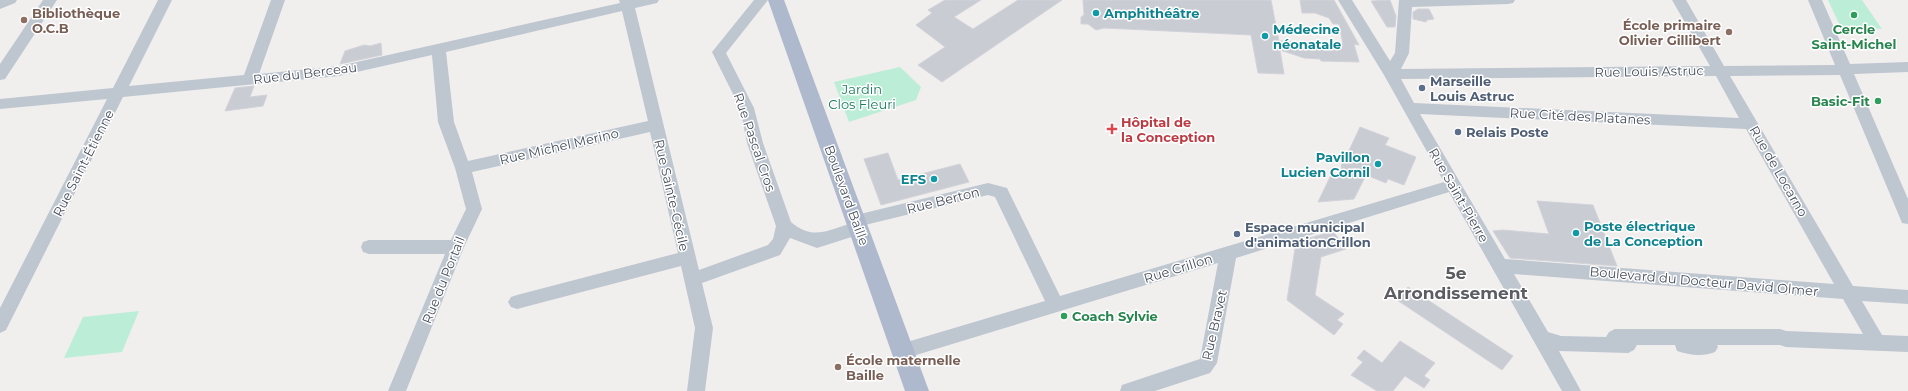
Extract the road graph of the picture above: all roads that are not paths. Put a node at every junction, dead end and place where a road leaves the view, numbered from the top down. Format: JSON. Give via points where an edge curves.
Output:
{"nodes":[{"id":1,"x":10,"y":0,"type":"edge"},
{"id":2,"x":50,"y":0,"type":"edge"},
{"id":3,"x":165,"y":0,"type":"edge"},
{"id":4,"x":278,"y":0,"type":"edge"},
{"id":5,"x":652,"y":0,"type":"edge"},
{"id":6,"x":1345,"y":0,"type":"edge"},
{"id":7,"x":1508,"y":0,"type":"edge"},
{"id":8,"x":1679,"y":0,"type":"edge"},
{"id":9,"x":1815,"y":0,"type":"edge"},
{"id":10,"x":765,"y":1,"type":"edge"},
{"id":11,"x":1405,"y":2,"type":"edge"},
{"id":12,"x":627,"y":3,"type":"edge"},
{"id":13,"x":0,"y":4,"type":"edge"},
{"id":14,"x":438,"y":48,"type":"junction"},
{"id":15,"x":1908,"y":67,"type":"edge"},
{"id":16,"x":1845,"y":69,"type":"junction"},
{"id":17,"x":1719,"y":70,"type":"junction"},
{"id":18,"x":1390,"y":74,"type":"junction"},
{"id":19,"x":0,"y":75,"type":"edge"},
{"id":20,"x":249,"y":80,"type":"junction"},
{"id":21,"x":119,"y":92,"type":"junction"},
{"id":22,"x":0,"y":104,"type":"edge"},
{"id":23,"x":1409,"y":108,"type":"junction"},
{"id":24,"x":1752,"y":124,"type":"junction"},
{"id":25,"x":656,"y":125,"type":"junction"},
{"id":26,"x":463,"y":168,"type":"junction"},
{"id":27,"x":1454,"y":185,"type":"junction"},
{"id":28,"x":1908,"y":218,"type":"edge"},
{"id":29,"x":857,"y":224,"type":"junction"},
{"id":30,"x":784,"y":226,"type":"junction"},
{"id":31,"x":368,"y":247,"type":"dead end"},
{"id":32,"x":456,"y":247,"type":"junction"},
{"id":33,"x":1228,"y":253,"type":"junction"},
{"id":34,"x":687,"y":258,"type":"junction"},
{"id":35,"x":1500,"y":266,"type":"junction"},
{"id":36,"x":693,"y":279,"type":"junction"},
{"id":37,"x":1849,"y":293,"type":"junction"},
{"id":38,"x":1908,"y":297,"type":"edge"},
{"id":39,"x":517,"y":302,"type":"dead end"},
{"id":40,"x":1056,"y":305,"type":"junction"},
{"id":41,"x":0,"y":325,"type":"edge"},
{"id":42,"x":1616,"y":337,"type":"dead end"},
{"id":43,"x":1548,"y":340,"type":"dead end"},
{"id":44,"x":1877,"y":343,"type":"junction"},
{"id":45,"x":1906,"y":344,"type":"edge"},
{"id":46,"x":1709,"y":347,"type":"dead end"},
{"id":47,"x":903,"y":351,"type":"junction"},
{"id":48,"x":398,"y":391,"type":"edge"},
{"id":49,"x":696,"y":391,"type":"edge"},
{"id":50,"x":917,"y":391,"type":"edge"},
{"id":51,"x":1129,"y":391,"type":"edge"},
{"id":52,"x":1572,"y":391,"type":"edge"}],
"edges":[{"from":1,"to":13,"type":"street"},
{"from":2,"to":19,"type":"street"},
{"from":3,"to":21,"type":"street","name":"Rue Saint-Étienne"},
{"from":4,"to":20,"type":"street"},
{"from":5,"to":12,"type":"street","name":"Rue du Berceau"},
{"from":6,"to":18,"type":"street","name":"Rue Saint-Pierre"},
{"from":7,"to":11,"type":"street"},
{"from":8,"to":17,"type":"street","name":"Rue de Locarno"},
{"from":9,"to":16,"type":"street"},
{"from":10,"to":29,"type":"main road","name":"Boulevard Baille"},
{"from":10,"to":30,"type":"street","name":"Rue Pascal Cros","via":[[719,52],[747,108],[755,143]]},
{"from":11,"to":18,"type":"street","via":[[1402,53]]},
{"from":12,"to":14,"type":"street","name":"Rue du Berceau"},
{"from":12,"to":25,"type":"street","name":"Rue Sainte-Cécile"},
{"from":14,"to":20,"type":"street","name":"Rue du Berceau","via":[[339,71]]},
{"from":14,"to":26,"type":"street","name":"Rue du Portail","via":[[446,122]]},
{"from":15,"to":16,"type":"street","name":"Rue Louis Astruc"},
{"from":16,"to":17,"type":"street","name":"Rue Louis Astruc"},
{"from":16,"to":28,"type":"street"},
{"from":17,"to":18,"type":"street","name":"Rue Louis Astruc"},
{"from":17,"to":24,"type":"street","name":"Rue de Locarno"},
{"from":18,"to":23,"type":"street","name":"Rue Saint-Pierre"},
{"from":20,"to":21,"type":"street","name":"Rue du Berceau"},
{"from":21,"to":22,"type":"street","name":"Rue du Berceau"},
{"from":21,"to":41,"type":"street","name":"Rue Saint-Étienne"},
{"from":23,"to":24,"type":"street","name":"Rue Cité des Platanes"},
{"from":23,"to":27,"type":"street","name":"Rue Saint-Pierre"},
{"from":24,"to":37,"type":"street","name":"Rue de Locarno"},
{"from":25,"to":26,"type":"street","name":"Rue Michel Merino"},
{"from":25,"to":34,"type":"street","name":"Rue Sainte-Cécile"},
{"from":26,"to":32,"type":"street","name":"Rue du Portail","via":[[474,209]]},
{"from":27,"to":33,"type":"street","name":"Rue Crillon"},
{"from":27,"to":35,"type":"street","name":"Rue Saint-Pierre"},
{"from":29,"to":30,"type":"street","via":[[817,241],[790,231]]},
{"from":29,"to":40,"type":"street","name":"Rue Berton","via":[[988,189],[1001,192]]},
{"from":29,"to":47,"type":"main road","name":"Boulevard Baille"},
{"from":30,"to":36,"type":"street","via":[[779,244],[774,250]]},
{"from":31,"to":32,"type":"street"},
{"from":32,"to":48,"type":"street","name":"Rue du Portail"},
{"from":33,"to":40,"type":"street","name":"Rue Crillon"},
{"from":33,"to":51,"type":"street","name":"Rue Bravet","via":[[1208,363],[1204,367]]},
{"from":34,"to":36,"type":"street","name":"Rue Sainte-Cécile"},
{"from":34,"to":39,"type":"street"},
{"from":35,"to":37,"type":"street","name":"Boulevard du Docteur David Olmer"},
{"from":35,"to":52,"type":"street","name":"Rue Saint-Pierre"},
{"from":36,"to":49,"type":"street","name":"Rue Sainte-Cécile","via":[[704,328]]},
{"from":37,"to":38,"type":"street","name":"Boulevard du Docteur David Olmer"},
{"from":37,"to":44,"type":"street","name":"Rue de Locarno"},
{"from":40,"to":47,"type":"street","name":"Rue Crillon"},
{"from":42,"to":44,"type":"street","via":[[1780,337]]},
{"from":43,"to":46,"type":"street","via":[[1561,344]]},
{"from":44,"to":45,"type":"street"},
{"from":47,"to":50,"type":"main road","name":"Boulevard Baille"}]}
